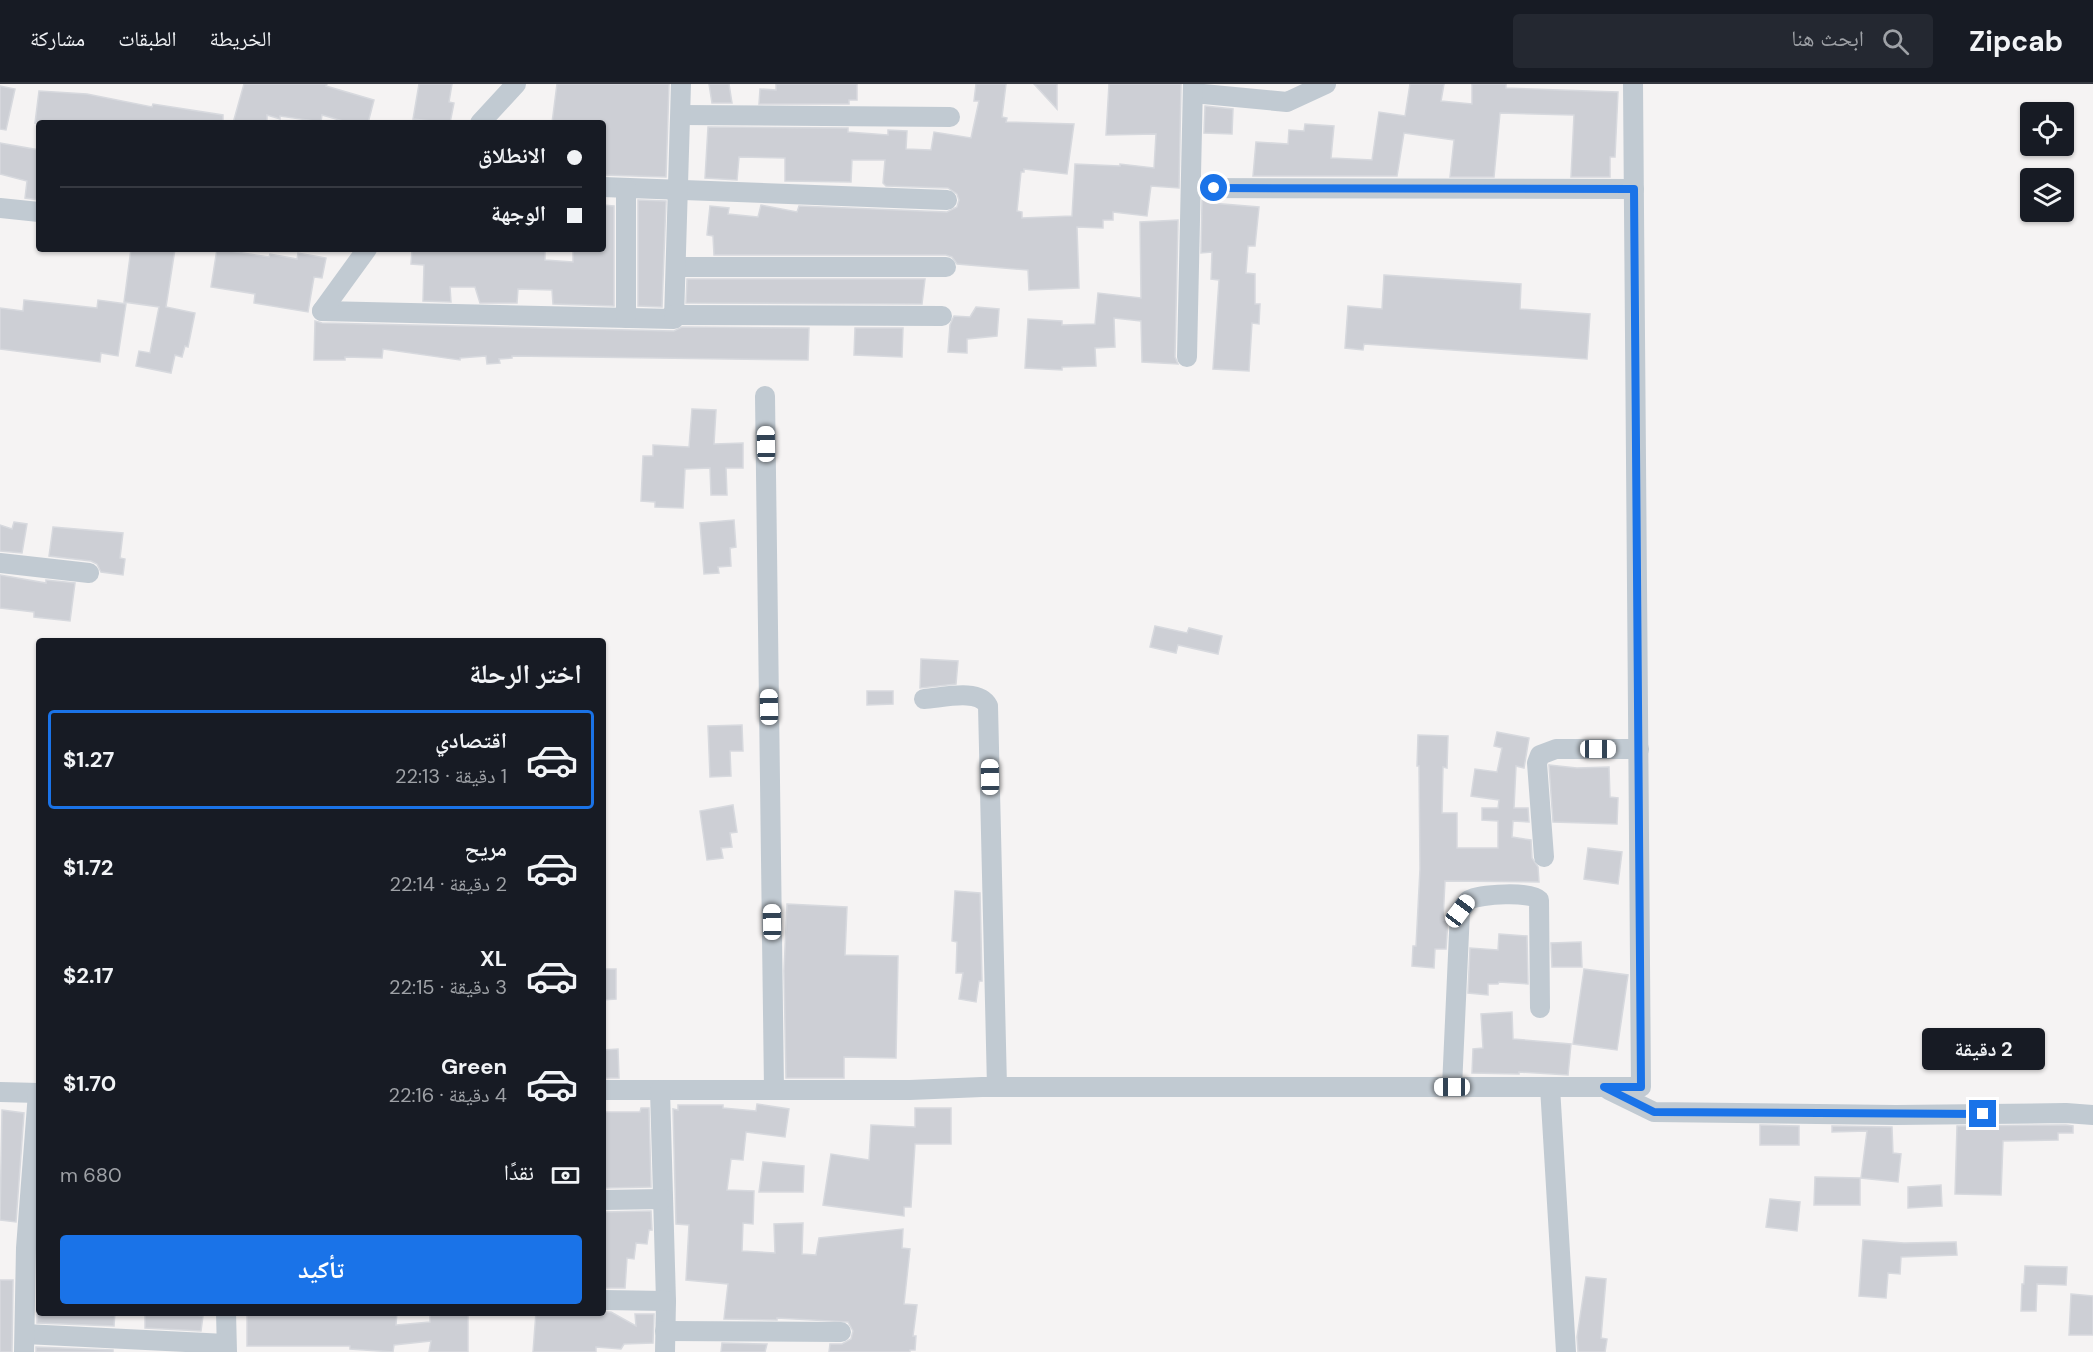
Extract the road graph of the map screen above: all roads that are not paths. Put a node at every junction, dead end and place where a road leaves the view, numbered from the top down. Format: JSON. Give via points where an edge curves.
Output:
{"nodes":[{"id":1,"x":516,"y":84,"type":"edge"},
{"id":2,"x":681,"y":84,"type":"edge"},
{"id":3,"x":1326,"y":84,"type":"edge"},
{"id":4,"x":1633,"y":84,"type":"edge"},
{"id":5,"x":1193,"y":88,"type":"edge"},
{"id":6,"x":681,"y":115,"type":"junction"},
{"id":7,"x":950,"y":117,"type":"dead end"},
{"id":8,"x":483,"y":120,"type":"edge"},
{"id":9,"x":606,"y":188,"type":"edge"},
{"id":10,"x":626,"y":188,"type":"junction"},
{"id":11,"x":1191,"y":188,"type":"junction"},
{"id":12,"x":1634,"y":189,"type":"junction"},
{"id":13,"x":678,"y":190,"type":"junction"},
{"id":14,"x":947,"y":200,"type":"dead end"},
{"id":15,"x":0,"y":208,"type":"edge"},
{"id":16,"x":36,"y":212,"type":"edge"},
{"id":17,"x":365,"y":252,"type":"edge"},
{"id":18,"x":676,"y":267,"type":"junction"},
{"id":19,"x":946,"y":267,"type":"dead end"},
{"id":20,"x":674,"y":315,"type":"junction"},
{"id":21,"x":942,"y":316,"type":"dead end"},
{"id":22,"x":626,"y":318,"type":"junction"},
{"id":23,"x":1187,"y":357,"type":"dead end"},
{"id":24,"x":765,"y":396,"type":"dead end"},
{"id":25,"x":0,"y":563,"type":"edge"},
{"id":26,"x":88,"y":573,"type":"dead end"},
{"id":27,"x":924,"y":699,"type":"dead end"},
{"id":28,"x":1639,"y":749,"type":"junction"},
{"id":29,"x":1544,"y":857,"type":"dead end"},
{"id":30,"x":1540,"y":1008,"type":"dead end"},
{"id":31,"x":997,"y":1087,"type":"junction"},
{"id":32,"x":1452,"y":1087,"type":"junction"},
{"id":33,"x":1550,"y":1087,"type":"junction"},
{"id":34,"x":1604,"y":1087,"type":"junction"},
{"id":35,"x":606,"y":1090,"type":"edge"},
{"id":36,"x":660,"y":1090,"type":"junction"},
{"id":37,"x":774,"y":1090,"type":"junction"},
{"id":38,"x":0,"y":1092,"type":"edge"},
{"id":39,"x":36,"y":1093,"type":"edge"},
{"id":40,"x":2093,"y":1115,"type":"edge"},
{"id":41,"x":36,"y":1170,"type":"edge"},
{"id":42,"x":663,"y":1199,"type":"junction"},
{"id":43,"x":606,"y":1200,"type":"edge"},
{"id":44,"x":33,"y":1248,"type":"edge"},
{"id":45,"x":606,"y":1300,"type":"edge"},
{"id":46,"x":666,"y":1301,"type":"junction"},
{"id":47,"x":226,"y":1316,"type":"edge"},
{"id":48,"x":665,"y":1331,"type":"junction"},
{"id":49,"x":841,"y":1332,"type":"dead end"},
{"id":50,"x":25,"y":1343,"type":"edge"},
{"id":51,"x":226,"y":1348,"type":"edge"},
{"id":52,"x":665,"y":1352,"type":"edge"},
{"id":53,"x":1566,"y":1352,"type":"edge"}],
"edges":[{"from":1,"to":8,"type":"street"},
{"from":2,"to":6,"type":"street"},
{"from":3,"to":5,"type":"street","via":[[1287,102]]},
{"from":4,"to":12,"type":"street"},
{"from":5,"to":11,"type":"street"},
{"from":6,"to":7,"type":"street"},
{"from":6,"to":13,"type":"street"},
{"from":9,"to":10,"type":"street"},
{"from":10,"to":13,"type":"street"},
{"from":10,"to":22,"type":"street"},
{"from":11,"to":12,"type":"street"},
{"from":11,"to":23,"type":"street"},
{"from":12,"to":28,"type":"street"},
{"from":13,"to":14,"type":"street"},
{"from":13,"to":18,"type":"street"},
{"from":15,"to":16,"type":"street"},
{"from":17,"to":22,"type":"street","via":[[322,311]]},
{"from":18,"to":19,"type":"street"},
{"from":18,"to":20,"type":"street"},
{"from":20,"to":21,"type":"street"},
{"from":20,"to":22,"type":"street","via":[[674,319]]},
{"from":24,"to":37,"type":"street"},
{"from":25,"to":26,"type":"street"},
{"from":27,"to":31,"type":"street","via":[[974,696],[988,706]]},
{"from":28,"to":29,"type":"street","via":[[1556,749],[1540,756],[1537,763]]},
{"from":28,"to":34,"type":"street","via":[[1641,1087]]},
{"from":30,"to":32,"type":"street","via":[[1539,900],[1531,895],[1468,900],[1460,911]]},
{"from":31,"to":32,"type":"street"},
{"from":31,"to":37,"type":"street"},
{"from":32,"to":33,"type":"street"},
{"from":33,"to":34,"type":"street"},
{"from":33,"to":53,"type":"street"},
{"from":34,"to":40,"type":"street","via":[[1654,1112]]},
{"from":35,"to":36,"type":"street"},
{"from":36,"to":37,"type":"street"},
{"from":36,"to":42,"type":"street"},
{"from":38,"to":39,"type":"street"},
{"from":41,"to":44,"type":"street"},
{"from":42,"to":43,"type":"street"},
{"from":42,"to":46,"type":"street"},
{"from":44,"to":50,"type":"street"},
{"from":45,"to":46,"type":"street"},
{"from":46,"to":48,"type":"street"},
{"from":47,"to":51,"type":"street"},
{"from":48,"to":49,"type":"street"},
{"from":48,"to":52,"type":"street"},
{"from":50,"to":51,"type":"street"}]}
